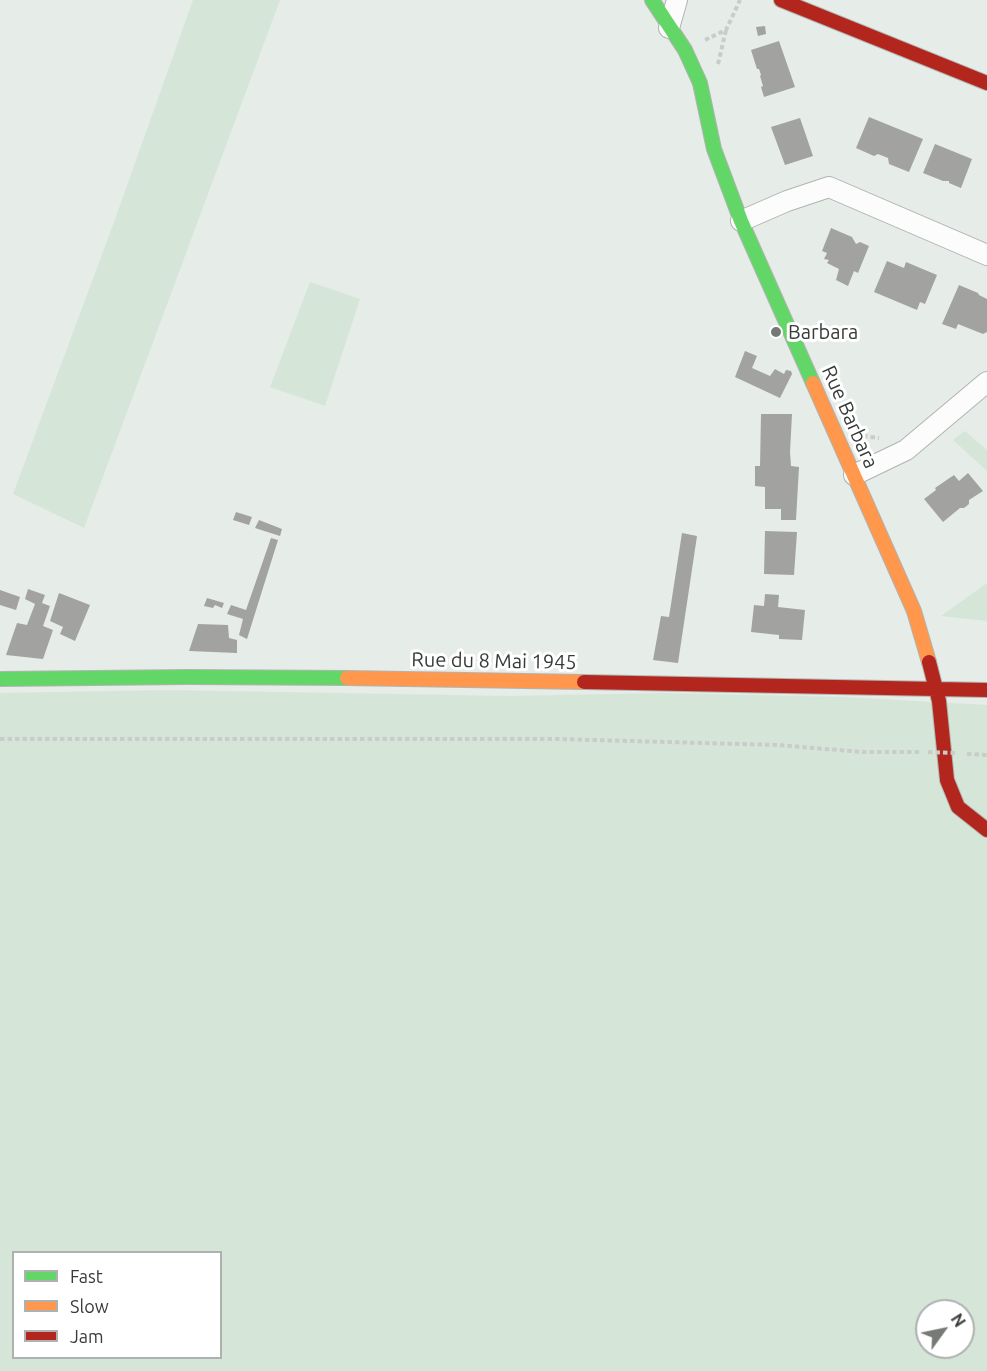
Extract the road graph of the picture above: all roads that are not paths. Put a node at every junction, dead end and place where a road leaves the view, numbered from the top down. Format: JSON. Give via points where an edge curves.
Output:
{"nodes":[{"id":1,"x":652,"y":0,"type":"edge"},
{"id":2,"x":677,"y":0,"type":"edge"},
{"id":3,"x":781,"y":0,"type":"edge"},
{"id":4,"x":669,"y":28,"type":"junction"},
{"id":5,"x":987,"y":83,"type":"edge"},
{"id":6,"x":741,"y":221,"type":"junction"},
{"id":7,"x":987,"y":255,"type":"edge"},
{"id":8,"x":987,"y":382,"type":"edge"},
{"id":9,"x":854,"y":475,"type":"junction"},
{"id":10,"x":0,"y":679,"type":"edge"},
{"id":11,"x":936,"y":689,"type":"junction"},
{"id":12,"x":987,"y":690,"type":"edge"},
{"id":13,"x":987,"y":830,"type":"edge"}],
"edges":[{"from":1,"to":4,"type":"street","name":"Rue Barbara"},
{"from":2,"to":4,"type":"street"},
{"from":3,"to":5,"type":"street"},
{"from":4,"to":6,"type":"street","name":"Rue Barbara","via":[[685,50],[700,83],[714,148]]},
{"from":6,"to":7,"type":"street","via":[[829,188]]},
{"from":6,"to":9,"type":"street","name":"Rue Barbara"},
{"from":8,"to":9,"type":"street","via":[[906,450]]},
{"from":9,"to":11,"type":"street","name":"Rue Barbara","via":[[914,611]]},
{"from":10,"to":11,"type":"street","name":"Rue du 8 Mai 1945","via":[[390,679]]},
{"from":11,"to":12,"type":"street","name":"Rue du 8 Mai 1945"},
{"from":11,"to":13,"type":"street","name":"Rue Barbara","via":[[947,780],[958,807]]}]}
